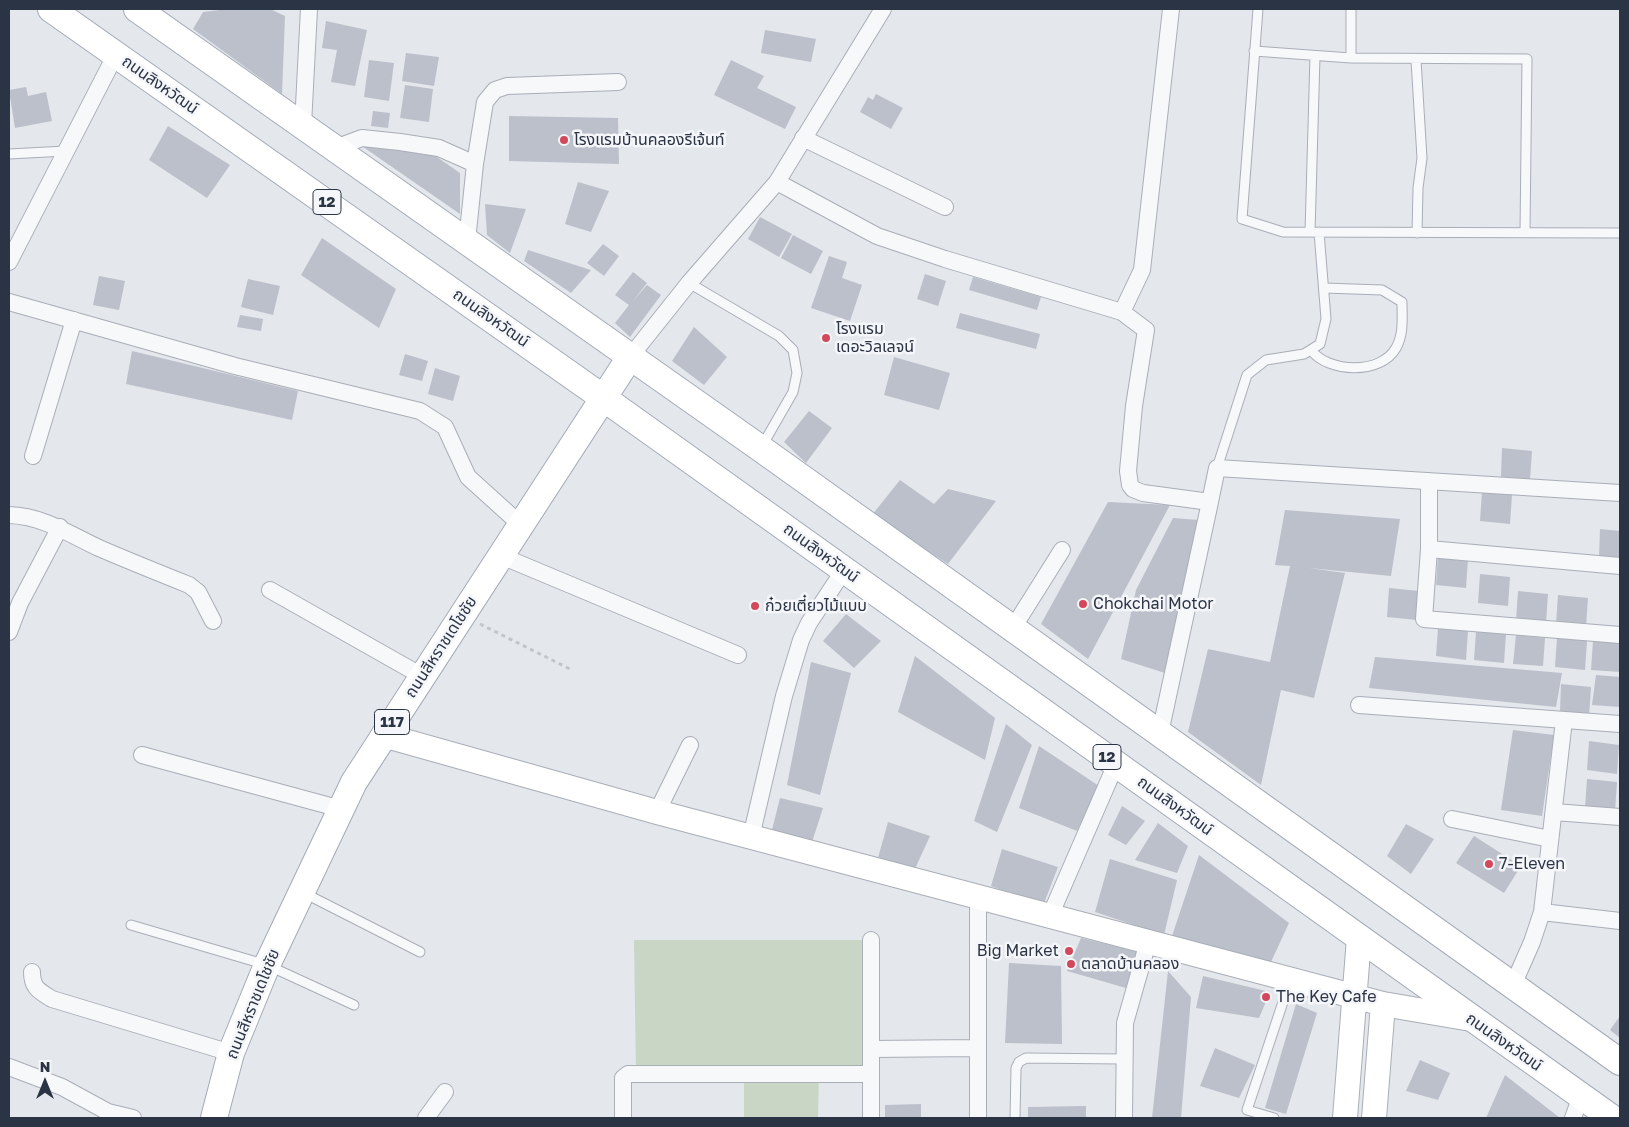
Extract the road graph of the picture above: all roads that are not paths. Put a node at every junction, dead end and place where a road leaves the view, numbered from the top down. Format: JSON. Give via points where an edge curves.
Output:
{"nodes":[{"id":1,"x":51,"y":9,"type":"edge"},
{"id":2,"x":138,"y":9,"type":"edge"},
{"id":3,"x":309,"y":9,"type":"edge"},
{"id":4,"x":883,"y":9,"type":"edge"},
{"id":5,"x":1171,"y":9,"type":"edge"},
{"id":6,"x":1258,"y":9,"type":"edge"},
{"id":7,"x":1351,"y":9,"type":"edge"},
{"id":8,"x":1254,"y":51,"type":"junction"},
{"id":9,"x":116,"y":54,"type":"junction"},
{"id":10,"x":1315,"y":56,"type":"junction"},
{"id":11,"x":1351,"y":58,"type":"junction"},
{"id":12,"x":1416,"y":60,"type":"junction"},
{"id":13,"x":618,"y":82,"type":"dead end"},
{"id":14,"x":303,"y":125,"type":"junction"},
{"id":15,"x":803,"y":138,"type":"junction"},
{"id":16,"x":335,"y":148,"type":"junction"},
{"id":17,"x":66,"y":152,"type":"junction"},
{"id":18,"x":9,"y":154,"type":"edge"},
{"id":19,"x":475,"y":164,"type":"junction"},
{"id":20,"x":777,"y":182,"type":"junction"},
{"id":21,"x":945,"y":207,"type":"dead end"},
{"id":22,"x":1315,"y":232,"type":"junction"},
{"id":23,"x":1525,"y":232,"type":"junction"},
{"id":24,"x":1417,"y":233,"type":"junction"},
{"id":25,"x":1620,"y":233,"type":"edge"},
{"id":26,"x":467,"y":241,"type":"junction"},
{"id":27,"x":9,"y":262,"type":"edge"},
{"id":28,"x":689,"y":283,"type":"junction"},
{"id":29,"x":1324,"y":288,"type":"junction"},
{"id":30,"x":9,"y":302,"type":"edge"},
{"id":31,"x":1122,"y":312,"type":"junction"},
{"id":32,"x":74,"y":320,"type":"junction"},
{"id":33,"x":1311,"y":350,"type":"junction"},
{"id":34,"x":630,"y":357,"type":"junction"},
{"id":35,"x":602,"y":397,"type":"junction"},
{"id":36,"x":760,"y":448,"type":"junction"},
{"id":37,"x":33,"y":456,"type":"dead end"},
{"id":38,"x":1217,"y":468,"type":"junction"},
{"id":39,"x":1429,"y":481,"type":"junction"},
{"id":40,"x":1620,"y":493,"type":"edge"},
{"id":41,"x":1210,"y":502,"type":"junction"},
{"id":42,"x":9,"y":515,"type":"edge"},
{"id":43,"x":520,"y":524,"type":"junction"},
{"id":44,"x":60,"y":527,"type":"junction"},
{"id":45,"x":1429,"y":549,"type":"junction"},
{"id":46,"x":1062,"y":550,"type":"dead end"},
{"id":47,"x":499,"y":555,"type":"junction"},
{"id":48,"x":1620,"y":566,"type":"edge"},
{"id":49,"x":844,"y":570,"type":"junction"},
{"id":50,"x":270,"y":590,"type":"dead end"},
{"id":51,"x":213,"y":621,"type":"dead end"},
{"id":52,"x":10,"y":625,"type":"edge"},
{"id":53,"x":1013,"y":628,"type":"junction"},
{"id":54,"x":1620,"y":635,"type":"edge"},
{"id":55,"x":738,"y":655,"type":"dead end"},
{"id":56,"x":422,"y":676,"type":"junction"},
{"id":57,"x":1359,"y":705,"type":"dead end"},
{"id":58,"x":1564,"y":720,"type":"junction"},
{"id":59,"x":1620,"y":724,"type":"edge"},
{"id":60,"x":1160,"y":733,"type":"junction"},
{"id":61,"x":384,"y":735,"type":"junction"},
{"id":62,"x":690,"y":745,"type":"dead end"},
{"id":63,"x":142,"y":755,"type":"dead end"},
{"id":64,"x":1116,"y":764,"type":"junction"},
{"id":65,"x":341,"y":809,"type":"junction"},
{"id":66,"x":657,"y":812,"type":"junction"},
{"id":67,"x":1554,"y":812,"type":"junction"},
{"id":68,"x":1620,"y":817,"type":"edge"},
{"id":69,"x":1452,"y":819,"type":"dead end"},
{"id":70,"x":751,"y":837,"type":"junction"},
{"id":71,"x":1550,"y":839,"type":"junction"},
{"id":72,"x":302,"y":891,"type":"junction"},
{"id":73,"x":978,"y":897,"type":"junction"},
{"id":74,"x":1542,"y":912,"type":"junction"},
{"id":75,"x":1050,"y":916,"type":"junction"},
{"id":76,"x":1620,"y":921,"type":"edge"},
{"id":77,"x":131,"y":925,"type":"dead end"},
{"id":78,"x":1359,"y":938,"type":"junction"},
{"id":79,"x":871,"y":940,"type":"dead end"},
{"id":80,"x":1148,"y":942,"type":"junction"},
{"id":81,"x":420,"y":952,"type":"dead end"},
{"id":82,"x":267,"y":965,"type":"junction"},
{"id":83,"x":32,"y":972,"type":"dead end"},
{"id":84,"x":1291,"y":979,"type":"junction"},
{"id":85,"x":1513,"y":985,"type":"junction"},
{"id":86,"x":1353,"y":996,"type":"junction"},
{"id":87,"x":1383,"y":1004,"type":"junction"},
{"id":88,"x":354,"y":1005,"type":"dead end"},
{"id":89,"x":1471,"y":1019,"type":"junction"},
{"id":90,"x":978,"y":1048,"type":"junction"},
{"id":91,"x":871,"y":1050,"type":"junction"},
{"id":92,"x":231,"y":1053,"type":"junction"},
{"id":93,"x":1124,"y":1059,"type":"junction"},
{"id":94,"x":1620,"y":1062,"type":"edge"},
{"id":95,"x":9,"y":1067,"type":"edge"},
{"id":96,"x":871,"y":1074,"type":"junction"},
{"id":97,"x":444,"y":1092,"type":"dead end"},
{"id":98,"x":1577,"y":1107,"type":"edge"},
{"id":99,"x":133,"y":1118,"type":"edge"},
{"id":100,"x":214,"y":1118,"type":"edge"},
{"id":101,"x":426,"y":1118,"type":"edge"},
{"id":102,"x":623,"y":1118,"type":"edge"},
{"id":103,"x":871,"y":1118,"type":"edge"},
{"id":104,"x":978,"y":1118,"type":"edge"},
{"id":105,"x":1015,"y":1118,"type":"edge"},
{"id":106,"x":1124,"y":1118,"type":"edge"},
{"id":107,"x":1274,"y":1118,"type":"edge"},
{"id":108,"x":1345,"y":1118,"type":"edge"},
{"id":109,"x":1374,"y":1118,"type":"edge"},
{"id":110,"x":1612,"y":1118,"type":"edge"}],
"edges":[{"from":1,"to":9,"type":"main road","name":"ถนนสิงหวัฒน์","number":"12"},
{"from":2,"to":14,"type":"main road"},
{"from":3,"to":14,"type":"street"},
{"from":4,"to":15,"type":"street"},
{"from":5,"to":31,"type":"street","via":[[1142,270]]},
{"from":6,"to":8,"type":"lane"},
{"from":7,"to":11,"type":"lane"},
{"from":8,"to":10,"type":"lane"},
{"from":8,"to":22,"type":"lane","via":[[1242,220],[1283,232]]},
{"from":9,"to":17,"type":"street"},
{"from":9,"to":35,"type":"main road","name":"ถนนสิงหวัฒน์","number":"12"},
{"from":10,"to":11,"type":"lane"},
{"from":10,"to":22,"type":"lane"},
{"from":11,"to":12,"type":"lane"},
{"from":12,"to":23,"type":"lane","via":[[1527,59]]},
{"from":12,"to":24,"type":"lane","via":[[1422,150]]},
{"from":13,"to":19,"type":"street","via":[[508,86],[495,90],[486,102]]},
{"from":14,"to":16,"type":"main road"},
{"from":15,"to":20,"type":"street"},
{"from":15,"to":21,"type":"street"},
{"from":16,"to":19,"type":"street","via":[[362,138],[400,142],[439,148]]},
{"from":16,"to":26,"type":"main road"},
{"from":17,"to":18,"type":"lane"},
{"from":17,"to":27,"type":"street"},
{"from":19,"to":26,"type":"street"},
{"from":20,"to":28,"type":"street"},
{"from":20,"to":31,"type":"street","via":[[878,236]]},
{"from":22,"to":24,"type":"lane"},
{"from":22,"to":29,"type":"lane"},
{"from":23,"to":24,"type":"lane"},
{"from":23,"to":25,"type":"lane"},
{"from":26,"to":34,"type":"main road"},
{"from":28,"to":34,"type":"street"},
{"from":28,"to":36,"type":"lane","via":[[779,336],[793,350],[797,373],[793,392]]},
{"from":29,"to":33,"type":"lane","via":[[1326,319],[1320,344]]},
{"from":29,"to":33,"type":"lane","via":[[1382,290],[1402,302],[1402,330],[1396,348],[1384,362],[1370,367],[1330,365]]},
{"from":30,"to":32,"type":"street"},
{"from":31,"to":41,"type":"street","via":[[1146,330],[1134,406],[1128,471],[1130,485],[1143,493]]},
{"from":32,"to":37,"type":"street"},
{"from":32,"to":43,"type":"street","via":[[235,366],[420,412],[445,427],[468,476]]},
{"from":33,"to":38,"type":"lane","via":[[1266,360],[1247,375]]},
{"from":34,"to":35,"type":"main road","name":"ถนนสีหราชเดโชชัย","number":"117"},
{"from":34,"to":36,"type":"main road"},
{"from":35,"to":43,"type":"main road","name":"ถนนสีหราชเดโชชัย","number":"117"},
{"from":35,"to":49,"type":"main road","name":"ถนนสิงหวัฒน์","number":"12"},
{"from":36,"to":53,"type":"main road"},
{"from":38,"to":39,"type":"street"},
{"from":38,"to":41,"type":"street"},
{"from":39,"to":40,"type":"street"},
{"from":39,"to":45,"type":"street"},
{"from":41,"to":60,"type":"street"},
{"from":42,"to":44,"type":"street","via":[[38,519]]},
{"from":43,"to":47,"type":"main road","name":"ถนนสีหราชเดโชชัย","number":"117"},
{"from":44,"to":51,"type":"street","via":[[189,585],[198,592]]},
{"from":44,"to":52,"type":"street"},
{"from":45,"to":48,"type":"street"},
{"from":45,"to":54,"type":"street","via":[[1424,619]]},
{"from":46,"to":53,"type":"street"},
{"from":47,"to":55,"type":"street"},
{"from":47,"to":56,"type":"main road","name":"ถนนสีหราชเดโชชัย","number":"117"},
{"from":49,"to":64,"type":"main road","name":"ถนนสิงหวัฒน์","number":"12"},
{"from":49,"to":70,"type":"street","via":[[801,640],[784,696]]},
{"from":50,"to":56,"type":"street"},
{"from":53,"to":60,"type":"main road"},
{"from":56,"to":61,"type":"main road","name":"ถนนสีหราชเดโชชัย","number":"117"},
{"from":57,"to":58,"type":"street"},
{"from":58,"to":59,"type":"street"},
{"from":58,"to":67,"type":"street"},
{"from":60,"to":85,"type":"main road"},
{"from":61,"to":65,"type":"main road","name":"ถนนสีหราชเดโชชัย","number":"117"},
{"from":61,"to":66,"type":"street"},
{"from":62,"to":66,"type":"street"},
{"from":63,"to":65,"type":"street"},
{"from":64,"to":75,"type":"street"},
{"from":64,"to":78,"type":"main road","name":"ถนนสิงหวัฒน์","number":"12"},
{"from":65,"to":72,"type":"main road","name":"ถนนสีหราชเดโชชัย","number":"117"},
{"from":66,"to":70,"type":"street"},
{"from":67,"to":68,"type":"street"},
{"from":67,"to":71,"type":"street"},
{"from":69,"to":71,"type":"street"},
{"from":70,"to":73,"type":"street"},
{"from":71,"to":74,"type":"street"},
{"from":72,"to":81,"type":"lane"},
{"from":72,"to":82,"type":"main road","name":"ถนนสีหราชเดโชชัย","number":"117"},
{"from":73,"to":75,"type":"street"},
{"from":73,"to":90,"type":"street"},
{"from":74,"to":76,"type":"street"},
{"from":74,"to":85,"type":"street"},
{"from":75,"to":80,"type":"street"},
{"from":77,"to":82,"type":"lane"},
{"from":78,"to":86,"type":"street"},
{"from":78,"to":89,"type":"main road","name":"ถนนสิงหวัฒน์","number":"12"},
{"from":79,"to":91,"type":"street"},
{"from":80,"to":84,"type":"street"},
{"from":80,"to":93,"type":"street","via":[[1124,1023]]},
{"from":82,"to":88,"type":"lane"},
{"from":82,"to":92,"type":"main road","name":"ถนนสีหราชเดโชชัย","number":"117"},
{"from":83,"to":92,"type":"street","via":[[32,982],[37,990],[52,999]]},
{"from":84,"to":86,"type":"street"},
{"from":84,"to":107,"type":"lane","via":[[1247,1110]]},
{"from":85,"to":94,"type":"main road"},
{"from":86,"to":87,"type":"street"},
{"from":86,"to":108,"type":"street"},
{"from":87,"to":89,"type":"street"},
{"from":87,"to":109,"type":"street"},
{"from":89,"to":98,"type":"main road","name":"ถนนสิงหวัฒน์","number":"12"},
{"from":90,"to":91,"type":"street"},
{"from":90,"to":104,"type":"street"},
{"from":91,"to":96,"type":"street"},
{"from":92,"to":100,"type":"main road","name":"ถนนสีหราชเดโชชัย","number":"117"},
{"from":93,"to":105,"type":"lane","via":[[1026,1058],[1016,1068]]},
{"from":93,"to":106,"type":"street"},
{"from":95,"to":99,"type":"street","via":[[62,1087],[108,1112]]},
{"from":96,"to":102,"type":"street","via":[[628,1074],[623,1078]]},
{"from":96,"to":103,"type":"street"},
{"from":97,"to":101,"type":"street"},
{"from":98,"to":110,"type":"main road","name":"ถนนสิงหวัฒน์","number":"12"}]}
